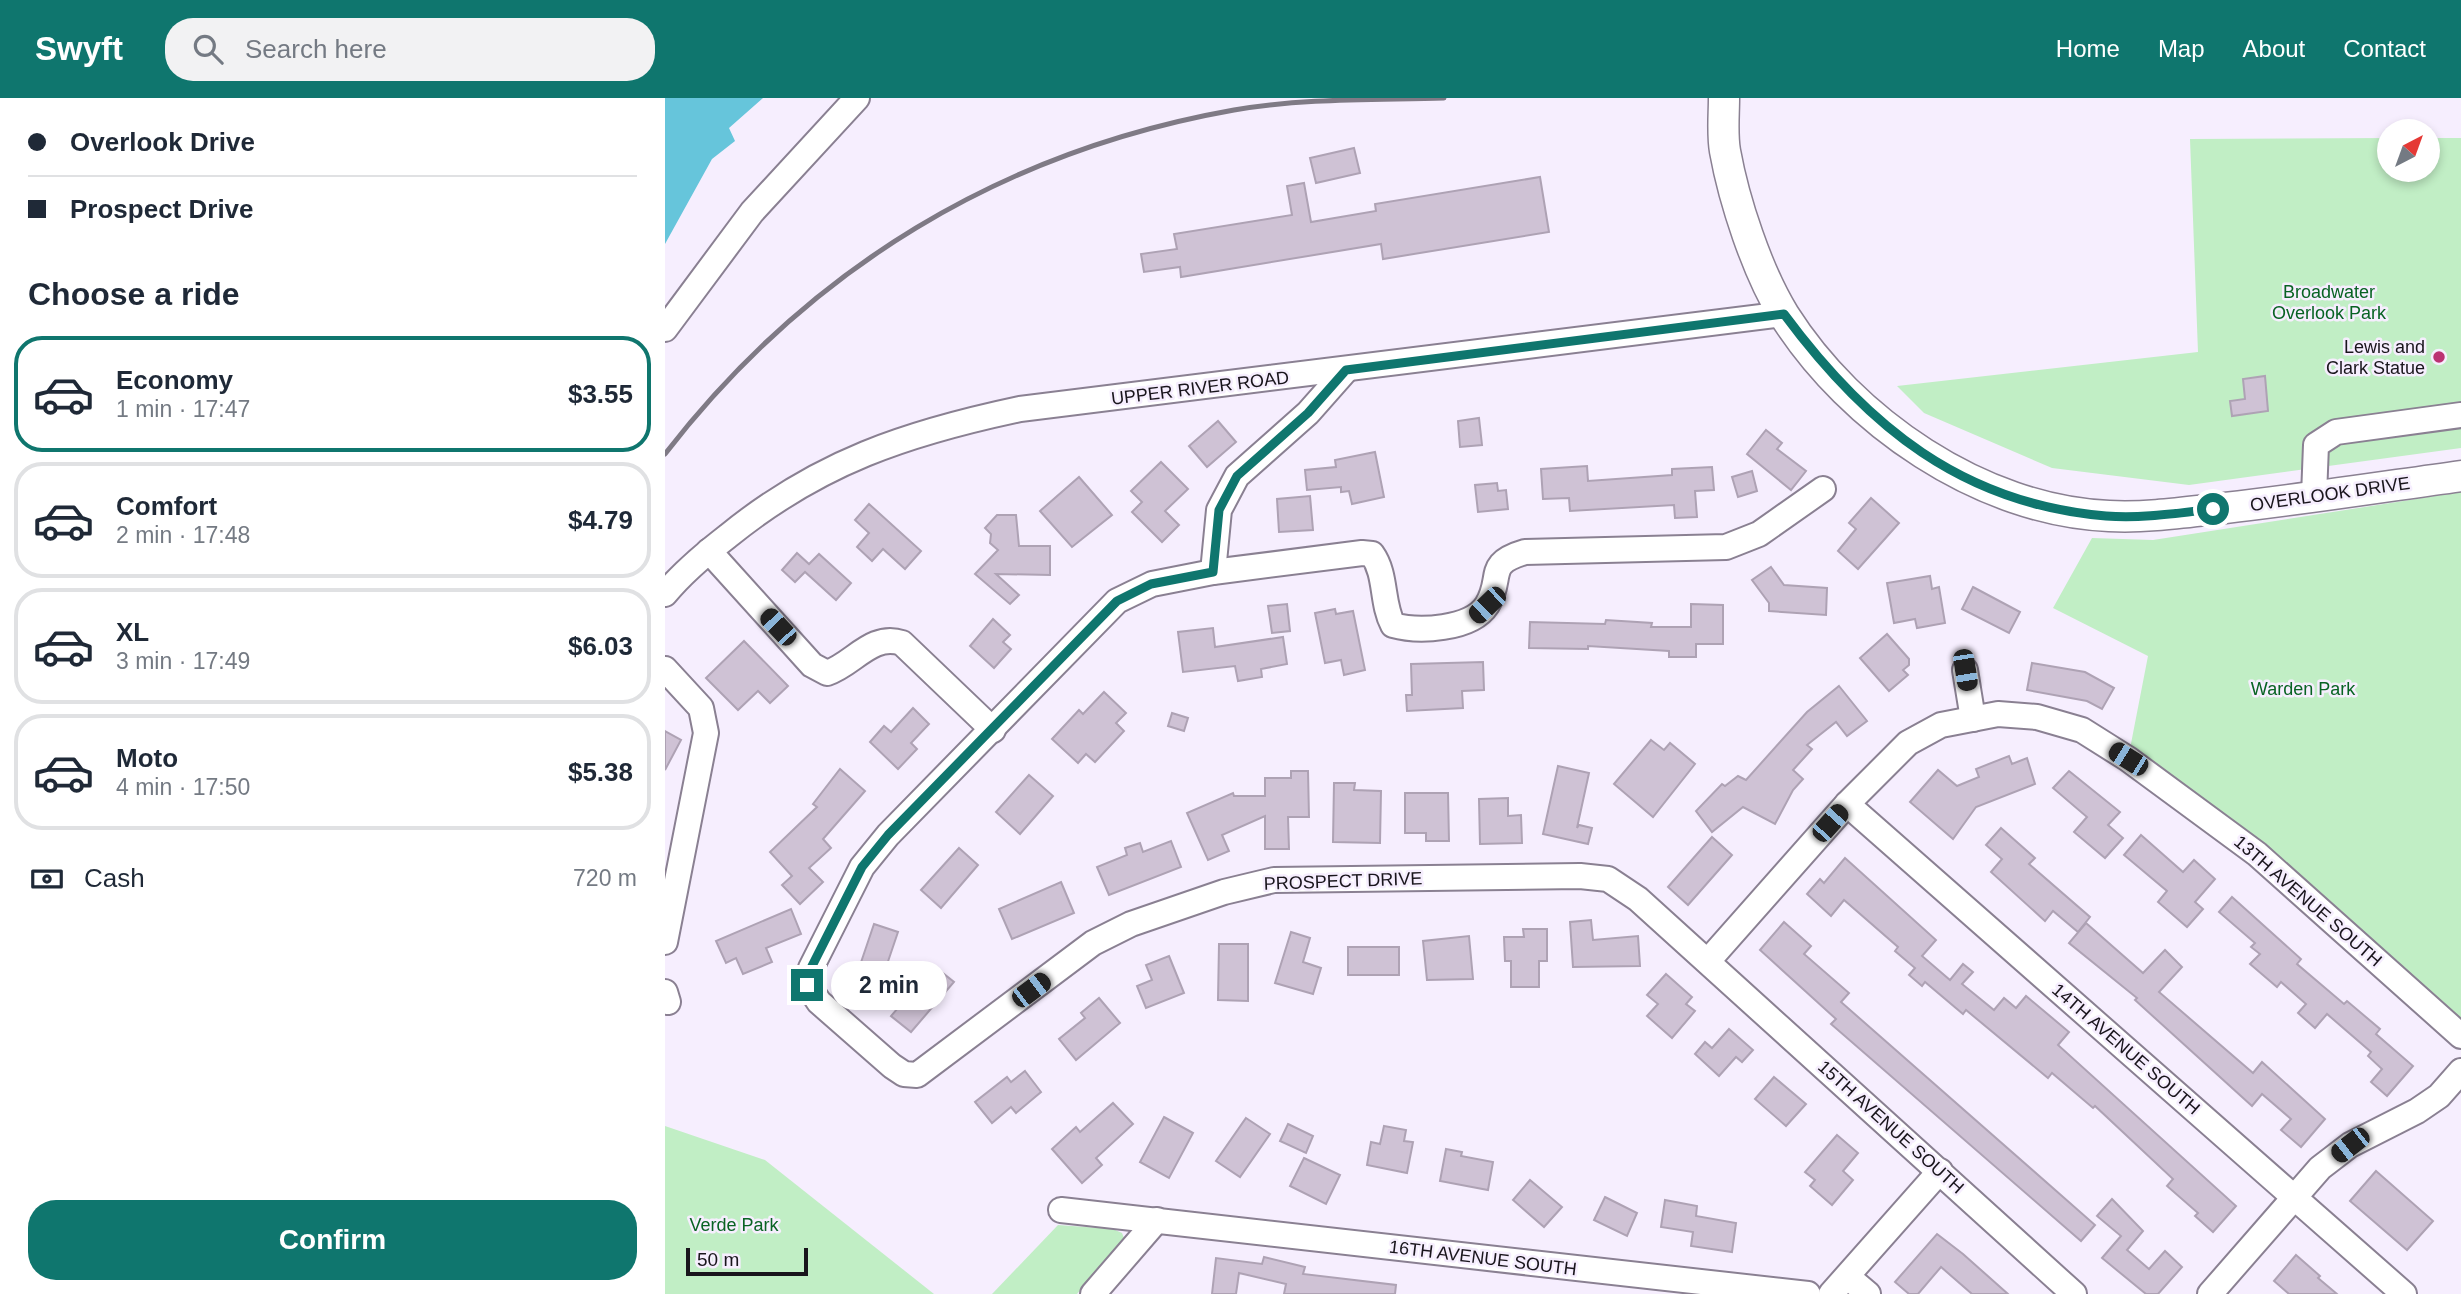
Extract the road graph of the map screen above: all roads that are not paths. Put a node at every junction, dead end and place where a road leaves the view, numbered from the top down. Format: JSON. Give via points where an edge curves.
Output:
{"nodes":[{"id":1,"x":857,"y":98,"type":"edge"},
{"id":2,"x":1724,"y":98,"type":"edge"},
{"id":3,"x":1784,"y":314,"type":"junction"},
{"id":4,"x":665,"y":329,"type":"edge"},
{"id":5,"x":1346,"y":370,"type":"junction"},
{"id":6,"x":2461,"y":415,"type":"edge"},
{"id":7,"x":2461,"y":476,"type":"edge"},
{"id":8,"x":1823,"y":489,"type":"dead end"},
{"id":9,"x":2314,"y":496,"type":"junction"},
{"id":10,"x":709,"y":551,"type":"junction"},
{"id":11,"x":1213,"y":572,"type":"junction"},
{"id":12,"x":665,"y":594,"type":"edge"},
{"id":13,"x":665,"y":669,"type":"edge"},
{"id":14,"x":1965,"y":670,"type":"dead end"},
{"id":15,"x":1973,"y":719,"type":"junction"},
{"id":16,"x":993,"y":730,"type":"junction"},
{"id":17,"x":1847,"y":803,"type":"junction"},
{"id":18,"x":665,"y":942,"type":"edge"},
{"id":19,"x":1708,"y":961,"type":"junction"},
{"id":20,"x":2461,"y":1036,"type":"edge"},
{"id":21,"x":2461,"y":1071,"type":"edge"},
{"id":22,"x":1940,"y":1171,"type":"junction"},
{"id":23,"x":2296,"y":1198,"type":"junction"},
{"id":24,"x":1061,"y":1210,"type":"dead end"},
{"id":25,"x":1157,"y":1220,"type":"junction"},
{"id":26,"x":1840,"y":1285,"type":"edge"},
{"id":27,"x":1666,"y":1287,"type":"edge"},
{"id":28,"x":1093,"y":1294,"type":"edge"},
{"id":29,"x":1808,"y":1294,"type":"edge"},
{"id":30,"x":1868,"y":1294,"type":"edge"},
{"id":31,"x":2074,"y":1294,"type":"edge"},
{"id":32,"x":2210,"y":1294,"type":"edge"},
{"id":33,"x":2404,"y":1294,"type":"edge"}],
"edges":[{"from":1,"to":4,"type":"street","via":[[752,212]]},
{"from":2,"to":3,"type":"main road","name":"OVERLOOK DRIVE","via":[[1725,149],[1746,227]]},
{"from":3,"to":5,"type":"street","name":"UPPER RIVER ROAD"},
{"from":3,"to":9,"type":"main road","name":"OVERLOOK DRIVE","via":[[1821,364],[1916,451],[2014,497],[2109,516],[2168,514]]},
{"from":5,"to":10,"type":"street","name":"UPPER RIVER ROAD","via":[[1020,409],[939,426],[826,470],[755,514]]},
{"from":5,"to":11,"type":"street","via":[[1308,413],[1237,476],[1219,510]]},
{"from":6,"to":9,"type":"street","via":[[2336,432],[2316,445]]},
{"from":7,"to":9,"type":"main road","name":"OVERLOOK DRIVE"},
{"from":8,"to":11,"type":"street","name":"PROSPECT DRIVE","via":[[1759,534],[1726,547],[1525,552],[1506,558],[1497,566],[1487,605],[1459,624],[1408,629],[1394,625],[1385,611],[1380,565],[1372,554]]},
{"from":10,"to":12,"type":"street","name":"UPPER RIVER ROAD"},
{"from":10,"to":16,"type":"street","via":[[813,664],[827,673],[876,641],[892,639],[902,643]]},
{"from":11,"to":16,"type":"street","name":"PROSPECT DRIVE","via":[[1151,584],[1117,601]]},
{"from":13,"to":18,"type":"street","via":[[702,708],[706,733]]},
{"from":14,"to":15,"type":"street"},
{"from":15,"to":17,"type":"street","name":"13TH AVENUE SOUTH","via":[[1941,725],[1908,743]]},
{"from":15,"to":20,"type":"street","name":"13TH AVENUE SOUTH","via":[[1998,714],[2037,717],[2082,730],[2128,759],[2257,854]]},
{"from":16,"to":19,"type":"street","name":"PROSPECT DRIVE","via":[[862,867],[811,968],[807,985],[819,1002],[904,1074],[917,1075],[928,1069],[1093,943],[1131,924],[1274,880],[1608,878]]},
{"from":17,"to":19,"type":"street","name":"13TH AVENUE SOUTH"},
{"from":17,"to":23,"type":"street","name":"14TH AVENUE SOUTH"},
{"from":19,"to":22,"type":"street","name":"15TH AVENUE SOUTH"},
{"from":21,"to":23,"type":"street","via":[[2439,1096],[2417,1111],[2350,1145],[2321,1168]]},
{"from":22,"to":26,"type":"street"},
{"from":22,"to":31,"type":"street","name":"15TH AVENUE SOUTH"},
{"from":23,"to":32,"type":"street"},
{"from":23,"to":33,"type":"street","name":"14TH AVENUE SOUTH"},
{"from":24,"to":25,"type":"street","name":"16TH AVENUE SOUTH"},
{"from":25,"to":27,"type":"street","name":"16TH AVENUE SOUTH"},
{"from":25,"to":28,"type":"street"},
{"from":26,"to":30,"type":"street"},
{"from":27,"to":29,"type":"street","name":"16TH AVENUE SOUTH"}]}
